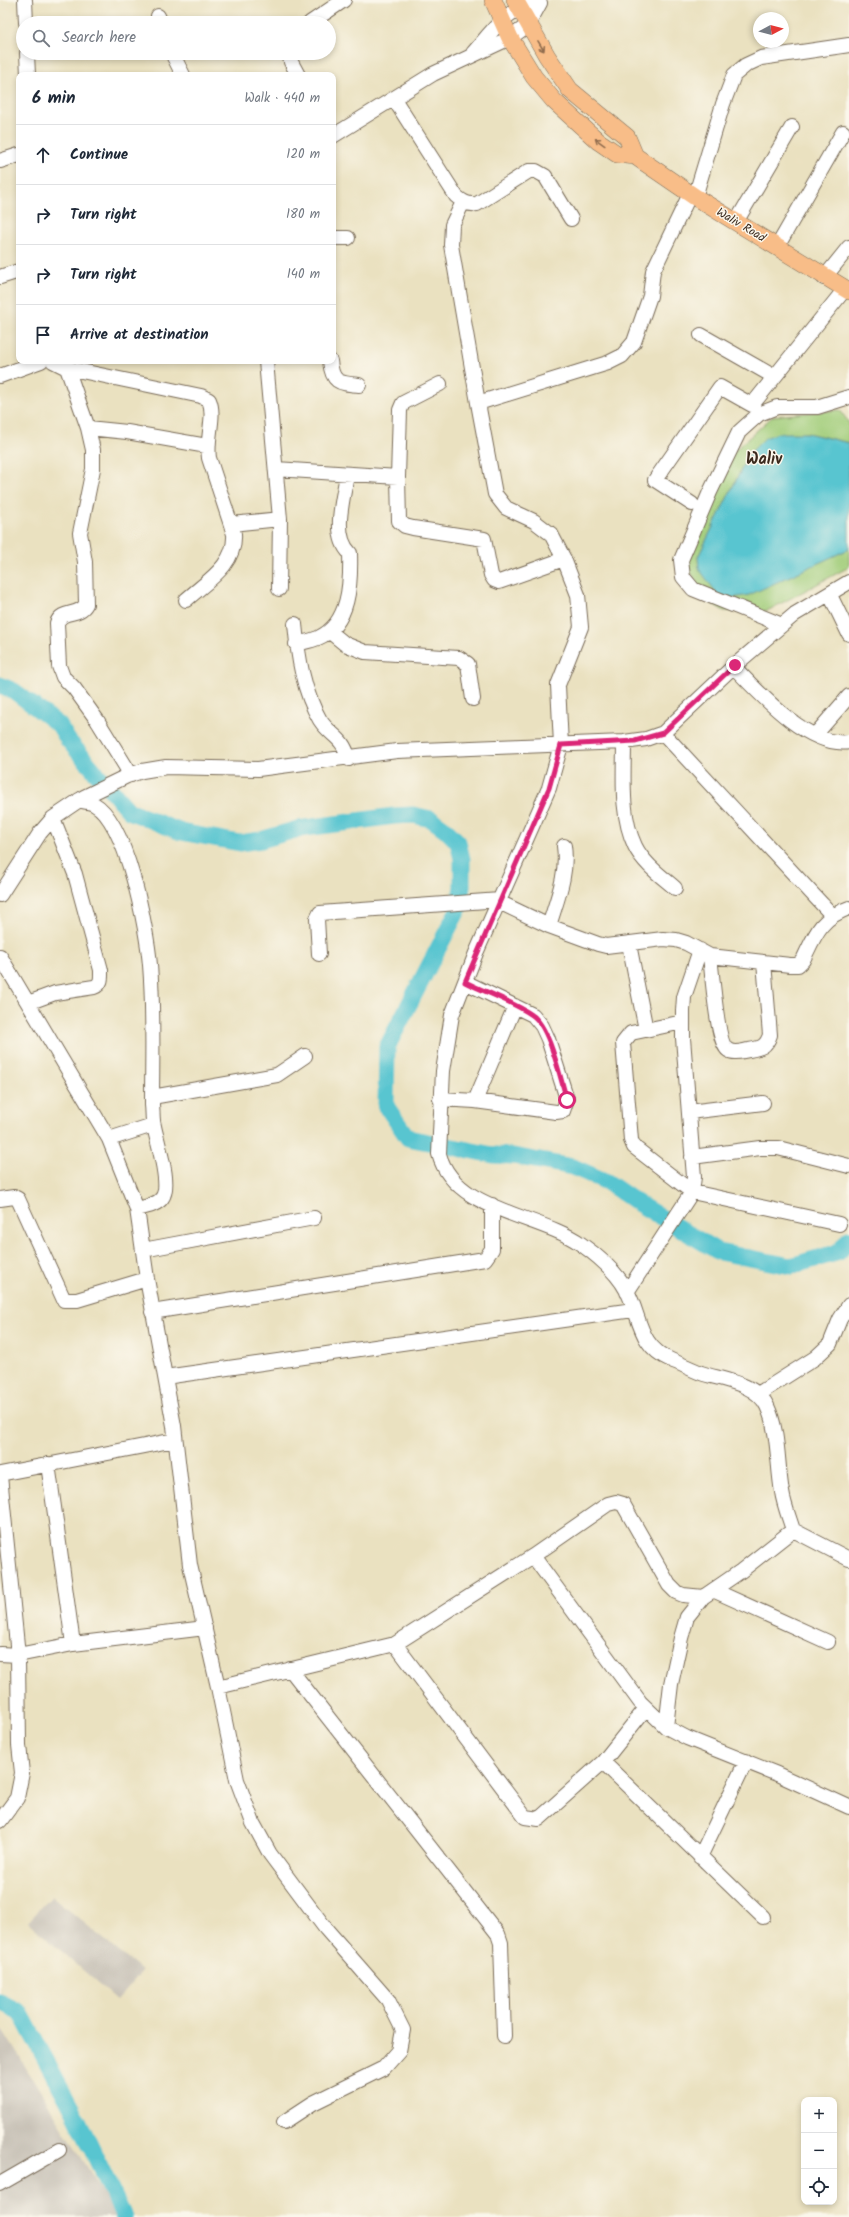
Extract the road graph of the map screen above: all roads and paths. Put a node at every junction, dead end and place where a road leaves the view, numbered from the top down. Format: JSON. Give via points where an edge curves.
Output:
{"nodes":[{"id":1,"x":25,"y":0,"type":"edge"},
{"id":2,"x":344,"y":0,"type":"edge"},
{"id":3,"x":492,"y":0,"type":"edge"},
{"id":4,"x":542,"y":1,"type":"edge"},
{"id":5,"x":517,"y":4,"type":"edge"},
{"id":6,"x":26,"y":16,"type":"edge"},
{"id":7,"x":320,"y":16,"type":"edge"},
{"id":8,"x":503,"y":20,"type":"junction"},
{"id":9,"x":528,"y":25,"type":"junction"},
{"id":10,"x":510,"y":38,"type":"junction"},
{"id":11,"x":849,"y":44,"type":"edge"},
{"id":12,"x":469,"y":57,"type":"junction"},
{"id":13,"x":27,"y":60,"type":"edge"},
{"id":14,"x":176,"y":60,"type":"edge"},
{"id":15,"x":291,"y":60,"type":"edge"},
{"id":16,"x":28,"y":72,"type":"edge"},
{"id":17,"x":182,"y":72,"type":"edge"},
{"id":18,"x":296,"y":72,"type":"edge"},
{"id":19,"x":394,"y":99,"type":"junction"},
{"id":20,"x":792,"y":127,"type":"dead end"},
{"id":21,"x":843,"y":132,"type":"dead end"},
{"id":22,"x":336,"y":133,"type":"edge"},
{"id":23,"x":16,"y":156,"type":"edge"},
{"id":24,"x":635,"y":156,"type":"junction"},
{"id":25,"x":0,"y":161,"type":"edge"},
{"id":26,"x":693,"y":196,"type":"junction"},
{"id":27,"x":463,"y":202,"type":"junction"},
{"id":28,"x":570,"y":219,"type":"dead end"},
{"id":29,"x":736,"y":222,"type":"junction"},
{"id":30,"x":336,"y":238,"type":"edge"},
{"id":31,"x":348,"y":238,"type":"dead end"},
{"id":32,"x":849,"y":246,"type":"edge"},
{"id":33,"x":777,"y":247,"type":"junction"},
{"id":34,"x":16,"y":275,"type":"edge"},
{"id":35,"x":0,"y":277,"type":"edge"},
{"id":36,"x":824,"y":278,"type":"junction"},
{"id":37,"x":847,"y":290,"type":"edge"},
{"id":38,"x":701,"y":335,"type":"dead end"},
{"id":39,"x":33,"y":364,"type":"edge"},
{"id":40,"x":59,"y":364,"type":"edge"},
{"id":41,"x":266,"y":364,"type":"edge"},
{"id":42,"x":330,"y":364,"type":"edge"},
{"id":43,"x":67,"y":368,"type":"junction"},
{"id":44,"x":0,"y":376,"type":"edge"},
{"id":45,"x":773,"y":376,"type":"junction"},
{"id":46,"x":440,"y":384,"type":"dead end"},
{"id":47,"x":359,"y":385,"type":"dead end"},
{"id":48,"x":849,"y":397,"type":"edge"},
{"id":49,"x":478,"y":403,"type":"junction"},
{"id":50,"x":88,"y":428,"type":"junction"},
{"id":51,"x":207,"y":446,"type":"junction"},
{"id":52,"x":276,"y":470,"type":"junction"},
{"id":53,"x":347,"y":474,"type":"junction"},
{"id":54,"x":398,"y":477,"type":"junction"},
{"id":55,"x":692,"y":504,"type":"dead end"},
{"id":56,"x":280,"y":519,"type":"junction"},
{"id":57,"x":231,"y":524,"type":"junction"},
{"id":58,"x":564,"y":559,"type":"junction"},
{"id":59,"x":849,"y":582,"type":"edge"},
{"id":60,"x":279,"y":589,"type":"dead end"},
{"id":61,"x":830,"y":594,"type":"junction"},
{"id":62,"x":186,"y":600,"type":"dead end"},
{"id":63,"x":295,"y":624,"type":"dead end"},
{"id":64,"x":782,"y":626,"type":"junction"},
{"id":65,"x":329,"y":631,"type":"junction"},
{"id":66,"x":849,"y":634,"type":"edge"},
{"id":67,"x":296,"y":644,"type":"junction"},
{"id":68,"x":733,"y":666,"type":"junction"},
{"id":69,"x":849,"y":696,"type":"edge"},
{"id":70,"x":474,"y":699,"type":"dead end"},
{"id":71,"x":663,"y":733,"type":"junction"},
{"id":72,"x":815,"y":735,"type":"junction"},
{"id":73,"x":624,"y":742,"type":"junction"},
{"id":74,"x":849,"y":742,"type":"edge"},
{"id":75,"x":561,"y":745,"type":"junction"},
{"id":76,"x":349,"y":759,"type":"junction"},
{"id":77,"x":129,"y":776,"type":"junction"},
{"id":78,"x":82,"y":799,"type":"junction"},
{"id":79,"x":53,"y":818,"type":"junction"},
{"id":80,"x":564,"y":846,"type":"dead end"},
{"id":81,"x":675,"y":888,"type":"dead end"},
{"id":82,"x":0,"y":895,"type":"edge"},
{"id":83,"x":500,"y":901,"type":"junction"},
{"id":84,"x":849,"y":908,"type":"edge"},
{"id":85,"x":832,"y":915,"type":"junction"},
{"id":86,"x":549,"y":926,"type":"junction"},
{"id":87,"x":629,"y":944,"type":"junction"},
{"id":88,"x":319,"y":954,"type":"dead end"},
{"id":89,"x":705,"y":954,"type":"junction"},
{"id":90,"x":0,"y":956,"type":"edge"},
{"id":91,"x":764,"y":962,"type":"junction"},
{"id":92,"x":465,"y":982,"type":"junction"},
{"id":93,"x":28,"y":1003,"type":"junction"},
{"id":94,"x":515,"y":1006,"type":"junction"},
{"id":95,"x":683,"y":1022,"type":"junction"},
{"id":96,"x":646,"y":1030,"type":"junction"},
{"id":97,"x":305,"y":1056,"type":"dead end"},
{"id":98,"x":152,"y":1097,"type":"junction"},
{"id":99,"x":440,"y":1099,"type":"junction"},
{"id":100,"x":475,"y":1102,"type":"junction"},
{"id":101,"x":763,"y":1103,"type":"dead end"},
{"id":102,"x":689,"y":1112,"type":"junction"},
{"id":103,"x":153,"y":1125,"type":"junction"},
{"id":104,"x":109,"y":1139,"type":"junction"},
{"id":105,"x":692,"y":1157,"type":"junction"},
{"id":106,"x":849,"y":1166,"type":"edge"},
{"id":107,"x":692,"y":1192,"type":"junction"},
{"id":108,"x":0,"y":1199,"type":"edge"},
{"id":109,"x":492,"y":1205,"type":"junction"},
{"id":110,"x":137,"y":1209,"type":"junction"},
{"id":111,"x":314,"y":1218,"type":"dead end"},
{"id":112,"x":839,"y":1224,"type":"dead end"},
{"id":113,"x":143,"y":1250,"type":"junction"},
{"id":114,"x":147,"y":1279,"type":"junction"},
{"id":115,"x":627,"y":1292,"type":"junction"},
{"id":116,"x":849,"y":1305,"type":"edge"},
{"id":117,"x":634,"y":1310,"type":"junction"},
{"id":118,"x":152,"y":1312,"type":"junction"},
{"id":119,"x":165,"y":1377,"type":"junction"},
{"id":120,"x":758,"y":1394,"type":"junction"},
{"id":121,"x":176,"y":1440,"type":"junction"},
{"id":122,"x":48,"y":1464,"type":"junction"},
{"id":123,"x":0,"y":1475,"type":"edge"},
{"id":124,"x":793,"y":1530,"type":"junction"},
{"id":125,"x":533,"y":1556,"type":"junction"},
{"id":126,"x":849,"y":1559,"type":"edge"},
{"id":127,"x":708,"y":1593,"type":"junction"},
{"id":128,"x":205,"y":1628,"type":"junction"},
{"id":129,"x":828,"y":1642,"type":"dead end"},
{"id":130,"x":73,"y":1644,"type":"junction"},
{"id":131,"x":395,"y":1644,"type":"junction"},
{"id":132,"x":0,"y":1654,"type":"edge"},
{"id":133,"x":18,"y":1655,"type":"junction"},
{"id":134,"x":290,"y":1669,"type":"junction"},
{"id":135,"x":218,"y":1687,"type":"junction"},
{"id":136,"x":646,"y":1708,"type":"junction"},
{"id":137,"x":666,"y":1727,"type":"junction"},
{"id":138,"x":746,"y":1761,"type":"junction"},
{"id":139,"x":603,"y":1762,"type":"junction"},
{"id":140,"x":849,"y":1807,"type":"edge"},
{"id":141,"x":0,"y":1820,"type":"edge"},
{"id":142,"x":700,"y":1857,"type":"junction"},
{"id":143,"x":763,"y":1917,"type":"dead end"},
{"id":144,"x":504,"y":2036,"type":"dead end"},
{"id":145,"x":284,"y":2122,"type":"dead end"},
{"id":146,"x":59,"y":2150,"type":"dead end"},
{"id":147,"x":0,"y":2184,"type":"edge"}],
"edges":[{"from":1,"to":6,"type":"street"},
{"from":2,"to":7,"type":"street"},
{"from":3,"to":8,"type":"main road","name":"Waliv Road"},
{"from":4,"to":5,"type":"street"},
{"from":4,"to":9,"type":"street"},
{"from":5,"to":8,"type":"street"},
{"from":5,"to":9,"type":"main road"},
{"from":8,"to":10,"type":"main road","name":"Waliv Road"},
{"from":8,"to":12,"type":"street"},
{"from":9,"to":10,"type":"street"},
{"from":9,"to":24,"type":"main road","one_way":true,"via":[[570,90],[627,138]]},
{"from":10,"to":12,"type":"street"},
{"from":24,"to":10,"type":"main road","name":"Waliv Road","one_way":true,"via":[[617,154],[598,142],[574,120],[534,77]]},
{"from":11,"to":26,"type":"street","via":[[761,58],[746,65],[734,75],[722,104]]},
{"from":12,"to":19,"type":"street","via":[[433,74]]},
{"from":13,"to":16,"type":"street"},
{"from":14,"to":17,"type":"street"},
{"from":15,"to":18,"type":"street"},
{"from":19,"to":22,"type":"street"},
{"from":19,"to":27,"type":"street","via":[[456,196]]},
{"from":20,"to":29,"type":"street"},
{"from":21,"to":33,"type":"street"},
{"from":23,"to":25,"type":"street"},
{"from":24,"to":26,"type":"main road","name":"Waliv Road"},
{"from":26,"to":29,"type":"main road","name":"Waliv Road"},
{"from":26,"to":49,"type":"street","via":[[666,242],[653,271],[650,296],[634,342],[622,356],[608,363]]},
{"from":27,"to":28,"type":"street","via":[[477,204],[529,171],[536,170],[545,176]]},
{"from":27,"to":49,"type":"street","via":[[452,225],[451,245]]},
{"from":29,"to":33,"type":"main road","name":"Waliv Road"},
{"from":30,"to":31,"type":"street"},
{"from":32,"to":36,"type":"street"},
{"from":33,"to":36,"type":"main road","name":"Waliv Road"},
{"from":34,"to":35,"type":"street"},
{"from":36,"to":37,"type":"main road","name":"Waliv Road"},
{"from":37,"to":45,"type":"street"},
{"from":38,"to":45,"type":"street"},
{"from":39,"to":44,"type":"street"},
{"from":40,"to":43,"type":"street"},
{"from":41,"to":52,"type":"street"},
{"from":42,"to":47,"type":"street","via":[[331,374],[335,379],[341,383]]},
{"from":43,"to":50,"type":"street"},
{"from":43,"to":51,"type":"street","via":[[201,396],[209,400],[213,412]]},
{"from":45,"to":55,"type":"street","via":[[752,405],[720,387],[655,480]]},
{"from":46,"to":54,"type":"street","via":[[402,403],[399,418]]},
{"from":48,"to":64,"type":"street","via":[[817,407],[777,407],[759,414],[739,432],[681,560],[683,577],[693,589]]},
{"from":49,"to":58,"type":"street","via":[[495,494],[506,508],[543,527],[551,534]]},
{"from":50,"to":51,"type":"street"},
{"from":50,"to":77,"type":"street","via":[[93,450],[93,469],[80,533],[85,562],[86,604],[78,612],[59,618],[59,666],[63,677],[105,731]]},
{"from":51,"to":57,"type":"street"},
{"from":52,"to":53,"type":"street"},
{"from":52,"to":56,"type":"street"},
{"from":53,"to":54,"type":"street"},
{"from":53,"to":65,"type":"street","via":[[340,536],[345,548],[350,552],[350,575],[340,620]]},
{"from":54,"to":58,"type":"street","via":[[399,521],[413,528],[484,539],[494,580],[506,580]]},
{"from":56,"to":57,"type":"street"},
{"from":56,"to":60,"type":"street"},
{"from":57,"to":62,"type":"street","via":[[234,543],[227,563]]},
{"from":58,"to":75,"type":"street","via":[[578,595],[581,627],[558,685]]},
{"from":59,"to":61,"type":"street"},
{"from":61,"to":64,"type":"street","via":[[795,614]]},
{"from":61,"to":66,"type":"street"},
{"from":63,"to":67,"type":"street"},
{"from":64,"to":68,"type":"street"},
{"from":65,"to":67,"type":"street","via":[[318,638]]},
{"from":65,"to":70,"type":"street","via":[[345,644],[365,652],[464,660],[468,664]]},
{"from":67,"to":76,"type":"street","via":[[311,702],[321,721],[345,745]]},
{"from":68,"to":71,"type":"street"},
{"from":68,"to":72,"type":"street","via":[[789,719]]},
{"from":69,"to":72,"type":"street"},
{"from":71,"to":73,"type":"street","via":[[646,739]]},
{"from":71,"to":85,"type":"street"},
{"from":72,"to":74,"type":"street","via":[[837,744]]},
{"from":73,"to":75,"type":"street"},
{"from":73,"to":81,"type":"street","via":[[624,794],[628,823],[635,846],[649,866]]},
{"from":75,"to":76,"type":"street","via":[[397,751]]},
{"from":75,"to":83,"type":"street","via":[[549,788]]},
{"from":76,"to":77,"type":"street","via":[[258,769],[166,767]]},
{"from":77,"to":78,"type":"street"},
{"from":78,"to":79,"type":"street"},
{"from":78,"to":98,"type":"street","via":[[94,805],[109,820],[128,857],[150,965]]},
{"from":79,"to":82,"type":"street","via":[[40,833]]},
{"from":79,"to":93,"type":"street","via":[[75,874],[101,970],[101,981],[94,987],[55,993]]},
{"from":80,"to":86,"type":"street","via":[[564,875]]},
{"from":83,"to":86,"type":"street"},
{"from":83,"to":88,"type":"street","via":[[320,913],[317,919]]},
{"from":83,"to":92,"type":"street"},
{"from":84,"to":85,"type":"street"},
{"from":85,"to":91,"type":"street","via":[[815,934],[798,965]]},
{"from":86,"to":87,"type":"street","via":[[598,944]]},
{"from":87,"to":89,"type":"street","via":[[663,939],[676,940]]},
{"from":87,"to":96,"type":"street"},
{"from":89,"to":91,"type":"street"},
{"from":89,"to":91,"type":"street","via":[[723,1044],[727,1050],[734,1052],[762,1047],[767,1044],[770,1036]]},
{"from":89,"to":95,"type":"street","via":[[684,997]]},
{"from":90,"to":93,"type":"street"},
{"from":92,"to":94,"type":"street"},
{"from":92,"to":99,"type":"street","via":[[452,1015]]},
{"from":93,"to":104,"type":"street"},
{"from":94,"to":100,"type":"street"},
{"from":94,"to":100,"type":"street","via":[[533,1015],[542,1026],[567,1100],[566,1107],[563,1111],[556,1112]]},
{"from":95,"to":96,"type":"street"},
{"from":95,"to":102,"type":"street"},
{"from":96,"to":107,"type":"street","via":[[631,1033],[623,1043],[631,1140],[643,1154]]},
{"from":97,"to":98,"type":"street","via":[[277,1075]]},
{"from":98,"to":103,"type":"street"},
{"from":99,"to":100,"type":"street"},
{"from":99,"to":109,"type":"street","via":[[439,1154],[442,1165],[451,1179],[475,1198]]},
{"from":101,"to":102,"type":"street"},
{"from":102,"to":105,"type":"street"},
{"from":103,"to":104,"type":"street"},
{"from":103,"to":110,"type":"street","via":[[164,1170],[165,1194],[155,1203]]},
{"from":104,"to":110,"type":"street"},
{"from":105,"to":106,"type":"street","via":[[778,1148]]},
{"from":105,"to":107,"type":"street"},
{"from":107,"to":112,"type":"street"},
{"from":107,"to":115,"type":"street"},
{"from":108,"to":114,"type":"street","via":[[18,1199],[64,1300],[77,1300]]},
{"from":109,"to":115,"type":"street","via":[[568,1235],[596,1255]]},
{"from":109,"to":118,"type":"street","via":[[492,1249],[485,1259]]},
{"from":110,"to":113,"type":"street"},
{"from":111,"to":113,"type":"street"},
{"from":113,"to":114,"type":"street"},
{"from":114,"to":118,"type":"street"},
{"from":115,"to":117,"type":"street"},
{"from":116,"to":120,"type":"street","via":[[830,1344],[815,1358]]},
{"from":117,"to":119,"type":"street"},
{"from":117,"to":120,"type":"street","via":[[649,1344],[665,1357],[741,1385]]},
{"from":118,"to":119,"type":"street"},
{"from":119,"to":121,"type":"street"},
{"from":120,"to":124,"type":"street","via":[[767,1406],[774,1431],[782,1493]]},
{"from":121,"to":122,"type":"street"},
{"from":121,"to":128,"type":"street","via":[[190,1565]]},
{"from":122,"to":123,"type":"street"},
{"from":122,"to":130,"type":"street"},
{"from":123,"to":133,"type":"street"},
{"from":124,"to":126,"type":"street"},
{"from":124,"to":127,"type":"street"},
{"from":125,"to":127,"type":"street","via":[[608,1504],[616,1502],[623,1504],[627,1509],[669,1585],[683,1595]]},
{"from":125,"to":131,"type":"street"},
{"from":125,"to":136,"type":"street"},
{"from":127,"to":129,"type":"street"},
{"from":127,"to":137,"type":"street","via":[[687,1617],[671,1684]]},
{"from":128,"to":130,"type":"street"},
{"from":128,"to":135,"type":"street"},
{"from":130,"to":133,"type":"street"},
{"from":131,"to":134,"type":"street"},
{"from":131,"to":139,"type":"street","via":[[525,1817],[539,1819]]},
{"from":132,"to":133,"type":"street"},
{"from":133,"to":141,"type":"street","via":[[21,1786],[17,1798]]},
{"from":134,"to":135,"type":"street"},
{"from":134,"to":144,"type":"street","via":[[498,1934],[501,1942]]},
{"from":135,"to":145,"type":"street","via":[[237,1780],[253,1823],[270,1854],[326,1929],[388,2000],[403,2030],[399,2051],[384,2068],[313,2103]]},
{"from":136,"to":137,"type":"street"},
{"from":136,"to":139,"type":"street"},
{"from":137,"to":138,"type":"street"},
{"from":138,"to":140,"type":"street"},
{"from":138,"to":142,"type":"street"},
{"from":139,"to":142,"type":"street"},
{"from":142,"to":143,"type":"street"},
{"from":146,"to":147,"type":"street"}]}
